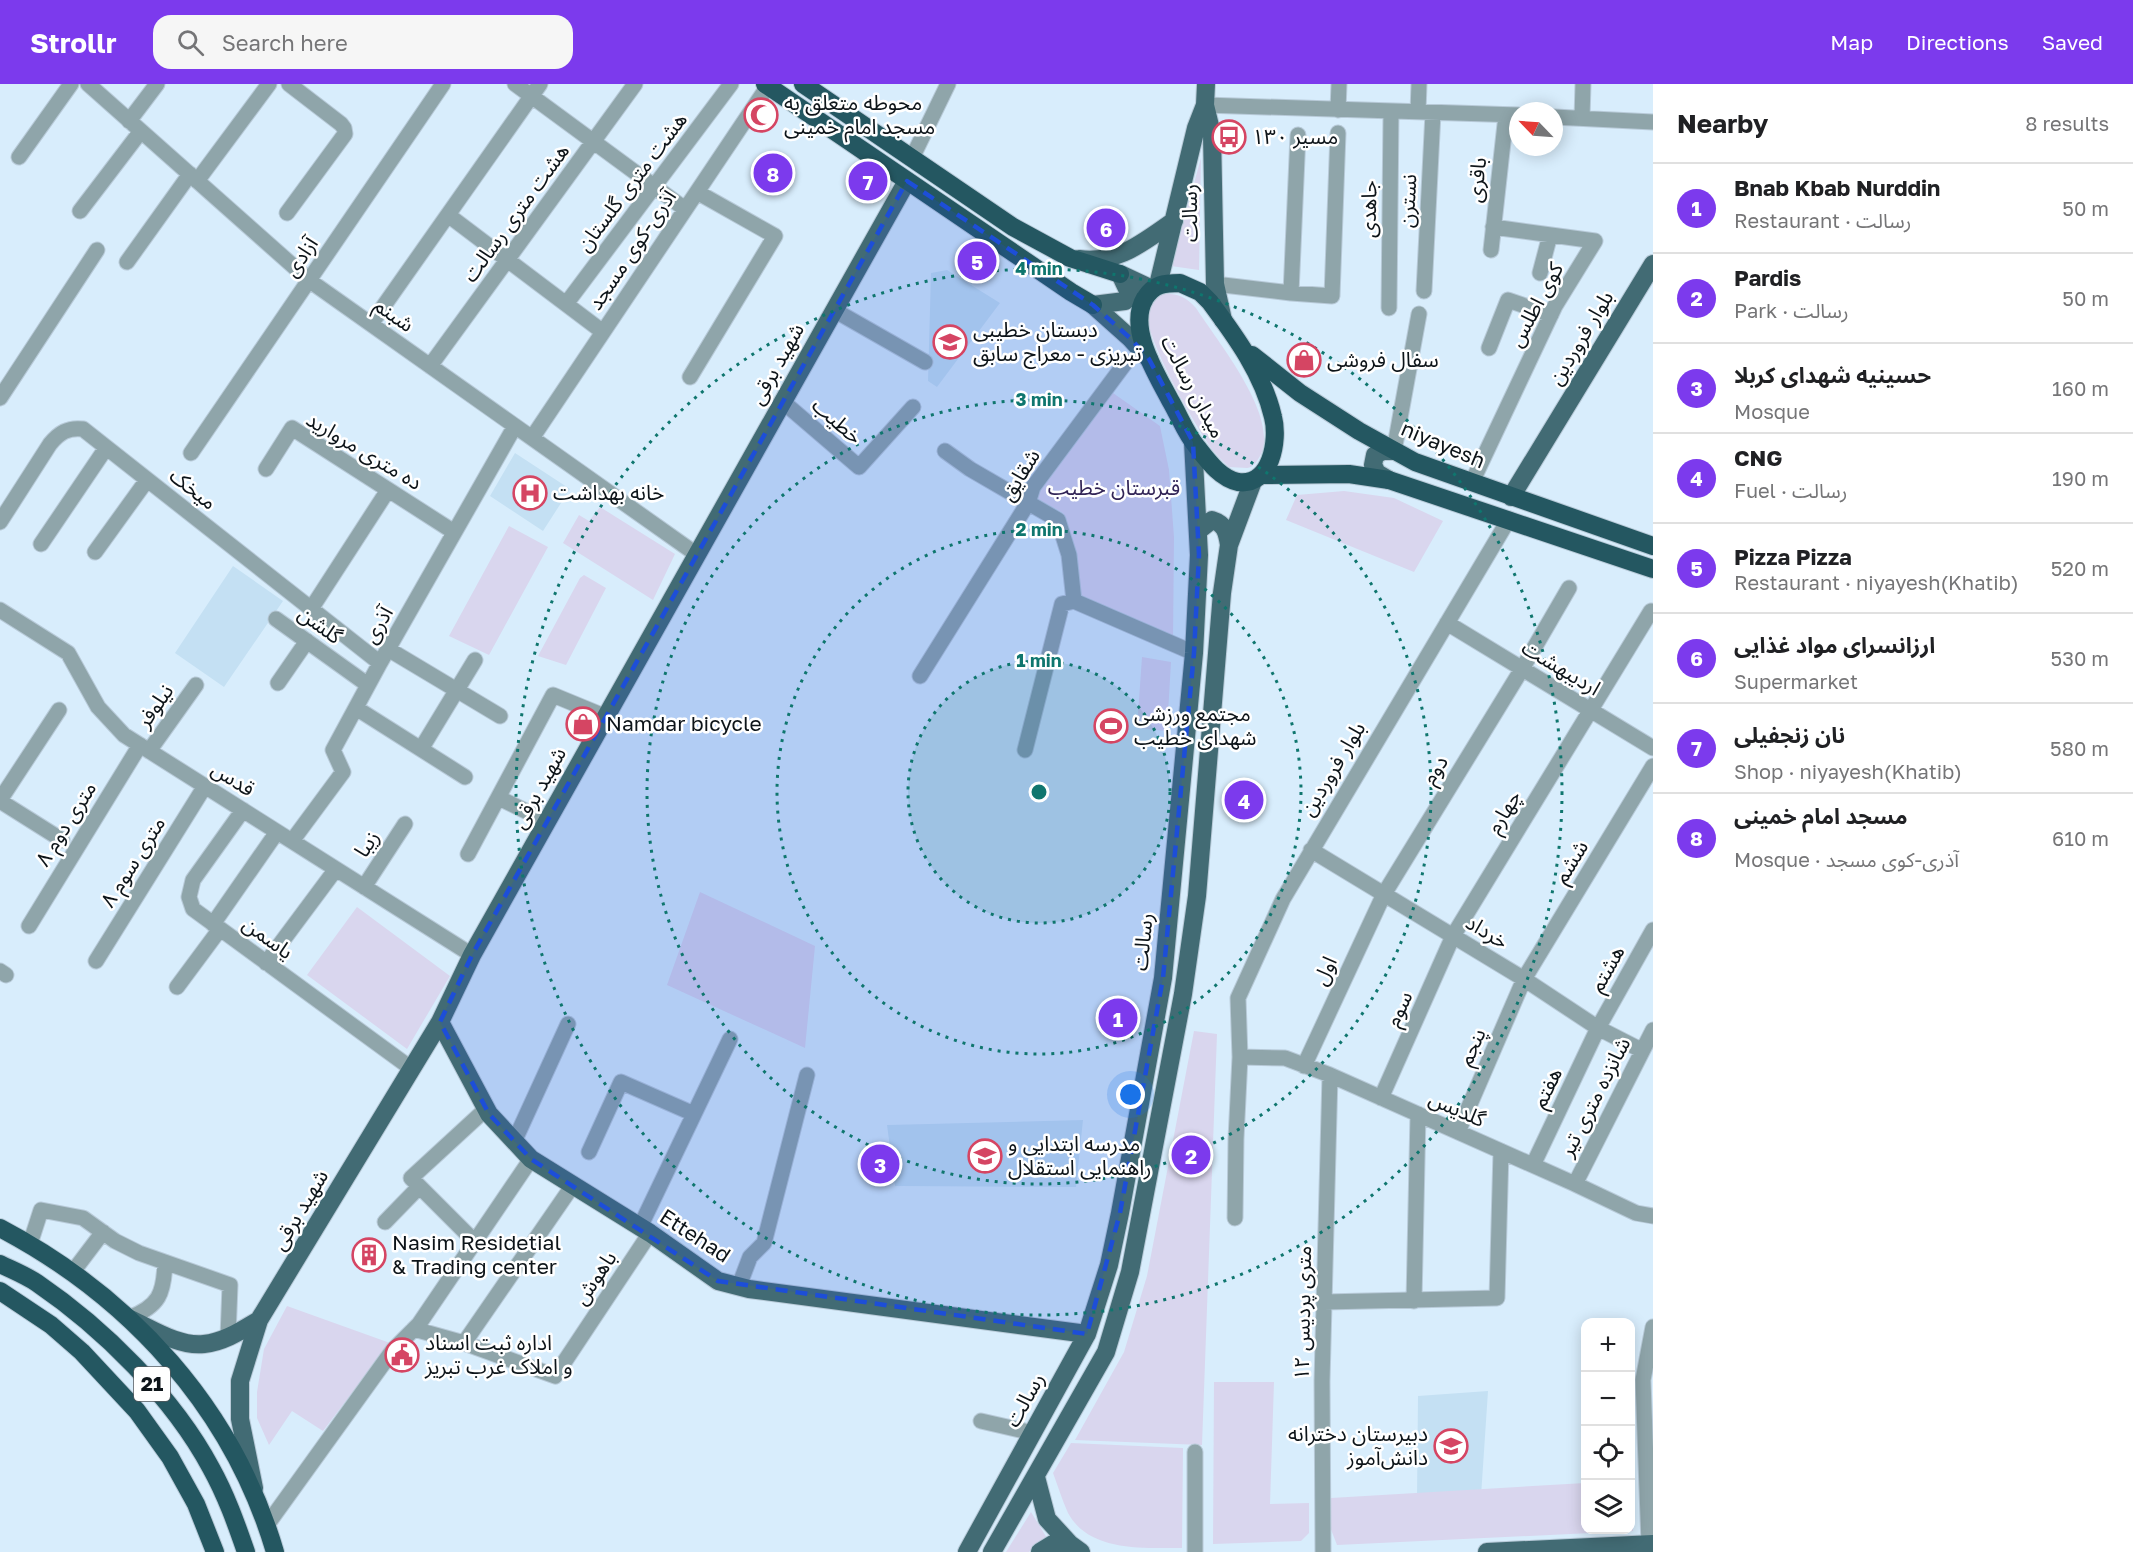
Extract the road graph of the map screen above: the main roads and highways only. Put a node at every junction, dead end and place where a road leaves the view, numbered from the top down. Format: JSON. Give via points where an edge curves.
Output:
{"nodes":[{"id":1,"x":803,"y":84,"type":"edge"},
{"id":2,"x":1206,"y":84,"type":"edge"},
{"id":3,"x":766,"y":85,"type":"edge"},
{"id":4,"x":1205,"y":105,"type":"junction"},
{"id":5,"x":907,"y":181,"type":"junction"},
{"id":6,"x":1174,"y":221,"type":"junction"},
{"id":7,"x":1070,"y":258,"type":"junction"},
{"id":8,"x":1120,"y":274,"type":"junction"},
{"id":9,"x":1650,"y":276,"type":"edge"},
{"id":10,"x":1155,"y":287,"type":"junction"},
{"id":11,"x":1093,"y":305,"type":"junction"},
{"id":12,"x":1223,"y":320,"type":"junction"},
{"id":13,"x":1237,"y":343,"type":"junction"},
{"id":14,"x":1149,"y":359,"type":"junction"},
{"id":15,"x":1193,"y":442,"type":"junction"},
{"id":16,"x":1394,"y":451,"type":"junction"},
{"id":17,"x":1257,"y":478,"type":"junction"},
{"id":18,"x":1389,"y":480,"type":"junction"},
{"id":19,"x":1511,"y":497,"type":"junction"},
{"id":20,"x":1198,"y":531,"type":"junction"},
{"id":21,"x":1229,"y":544,"type":"junction"},
{"id":22,"x":1653,"y":546,"type":"edge"},
{"id":23,"x":1653,"y":569,"type":"edge"},
{"id":24,"x":440,"y":1022,"type":"junction"},
{"id":25,"x":0,"y":1228,"type":"edge"},
{"id":26,"x":0,"y":1264,"type":"edge"},
{"id":27,"x":0,"y":1291,"type":"edge"},
{"id":28,"x":129,"y":1318,"type":"junction"},
{"id":29,"x":259,"y":1320,"type":"junction"},
{"id":30,"x":1087,"y":1334,"type":"junction"},
{"id":31,"x":1036,"y":1477,"type":"junction"},
{"id":32,"x":257,"y":1498,"type":"junction"},
{"id":33,"x":1651,"y":1544,"type":"edge"},
{"id":34,"x":1076,"y":1548,"type":"edge"},
{"id":35,"x":1514,"y":1551,"type":"edge"},
{"id":36,"x":215,"y":1552,"type":"edge"},
{"id":37,"x":246,"y":1552,"type":"edge"},
{"id":38,"x":274,"y":1552,"type":"edge"},
{"id":39,"x":967,"y":1552,"type":"edge"},
{"id":40,"x":992,"y":1552,"type":"edge"},
{"id":41,"x":1040,"y":1552,"type":"edge"},
{"id":42,"x":1487,"y":1552,"type":"edge"}],
"edges":[{"from":1,"to":7,"type":"highway","via":[[1013,227]]},
{"from":2,"to":4,"type":"main road","name":"رسالت"},
{"from":3,"to":5,"type":"highway"},
{"from":4,"to":6,"type":"main road","name":"رسالت"},
{"from":4,"to":12,"type":"main road","name":"رسالت","via":[[1212,134],[1215,284]]},
{"from":5,"to":11,"type":"highway"},
{"from":5,"to":24,"type":"main road","name":"شهید برقی","via":[[471,955]]},
{"from":6,"to":7,"type":"main road","via":[[1133,249],[1111,258]]},
{"from":6,"to":10,"type":"main road","name":"رسالت"},
{"from":7,"to":8,"type":"highway"},
{"from":8,"to":10,"type":"main road"},
{"from":8,"to":11,"type":"main road","via":[[1129,293],[1125,301]]},
{"from":9,"to":19,"type":"main road","name":"بلوار فروردین"},
{"from":10,"to":12,"type":"highway","via":[[1169,283],[1189,286],[1210,302]]},
{"from":10,"to":14,"type":"highway","name":"میدان رسالت","via":[[1142,303],[1139,315]]},
{"from":11,"to":14,"type":"main road"},
{"from":12,"to":13,"type":"highway"},
{"from":13,"to":16,"type":"highway","name":"niyayesh","via":[[1300,393]]},
{"from":13,"to":17,"type":"highway","via":[[1259,375],[1274,419],[1274,450]]},
{"from":14,"to":15,"type":"highway","name":"میدان رسالت"},
{"from":15,"to":17,"type":"highway","name":"میدان رسالت","via":[[1216,471],[1238,482]]},
{"from":15,"to":20,"type":"main road","name":"رسالت"},
{"from":16,"to":18,"type":"main road","via":[[1375,455],[1373,465],[1377,473]]},
{"from":16,"to":19,"type":"highway","name":"niyayesh"},
{"from":17,"to":18,"type":"highway","via":[[1349,474]]},
{"from":17,"to":21,"type":"main road"},
{"from":18,"to":23,"type":"highway"},
{"from":19,"to":22,"type":"highway","name":"niyayesh"},
{"from":20,"to":21,"type":"main road","via":[[1212,520],[1219,522],[1226,530]]},
{"from":20,"to":30,"type":"main road","name":"رسالت","via":[[1194,653],[1162,978],[1120,1213],[1109,1265]]},
{"from":21,"to":31,"type":"main road","via":[[1197,896],[1183,994],[1130,1272],[1106,1352]]},
{"from":24,"to":29,"type":"main road","name":"شهید برقی"},
{"from":24,"to":30,"type":"main road","name":"Ettehad","via":[[486,1109],[531,1159],[718,1281]]},
{"from":25,"to":28,"type":"highway","via":[[72,1273]]},
{"from":26,"to":37,"type":"highway","number":"21","via":[[35,1281],[70,1308],[154,1386],[211,1467]]},
{"from":27,"to":36,"type":"highway","number":"21","via":[[51,1325],[82,1352],[137,1411],[170,1457],[196,1504]]},
{"from":28,"to":29,"type":"main road","via":[[178,1341],[203,1345]]},
{"from":28,"to":32,"type":"highway","via":[[181,1374],[213,1416]]},
{"from":29,"to":32,"type":"main road","name":"شهید برقی","via":[[240,1381],[240,1419]]},
{"from":30,"to":39,"type":"main road","name":"رسالت"},
{"from":31,"to":34,"type":"main road","via":[[1047,1519]]},
{"from":31,"to":40,"type":"main road"},
{"from":32,"to":38,"type":"highway"},
{"from":33,"to":35,"type":"main road"},
{"from":34,"to":41,"type":"main road","via":[[1053,1544]]},
{"from":35,"to":42,"type":"main road"}]}
